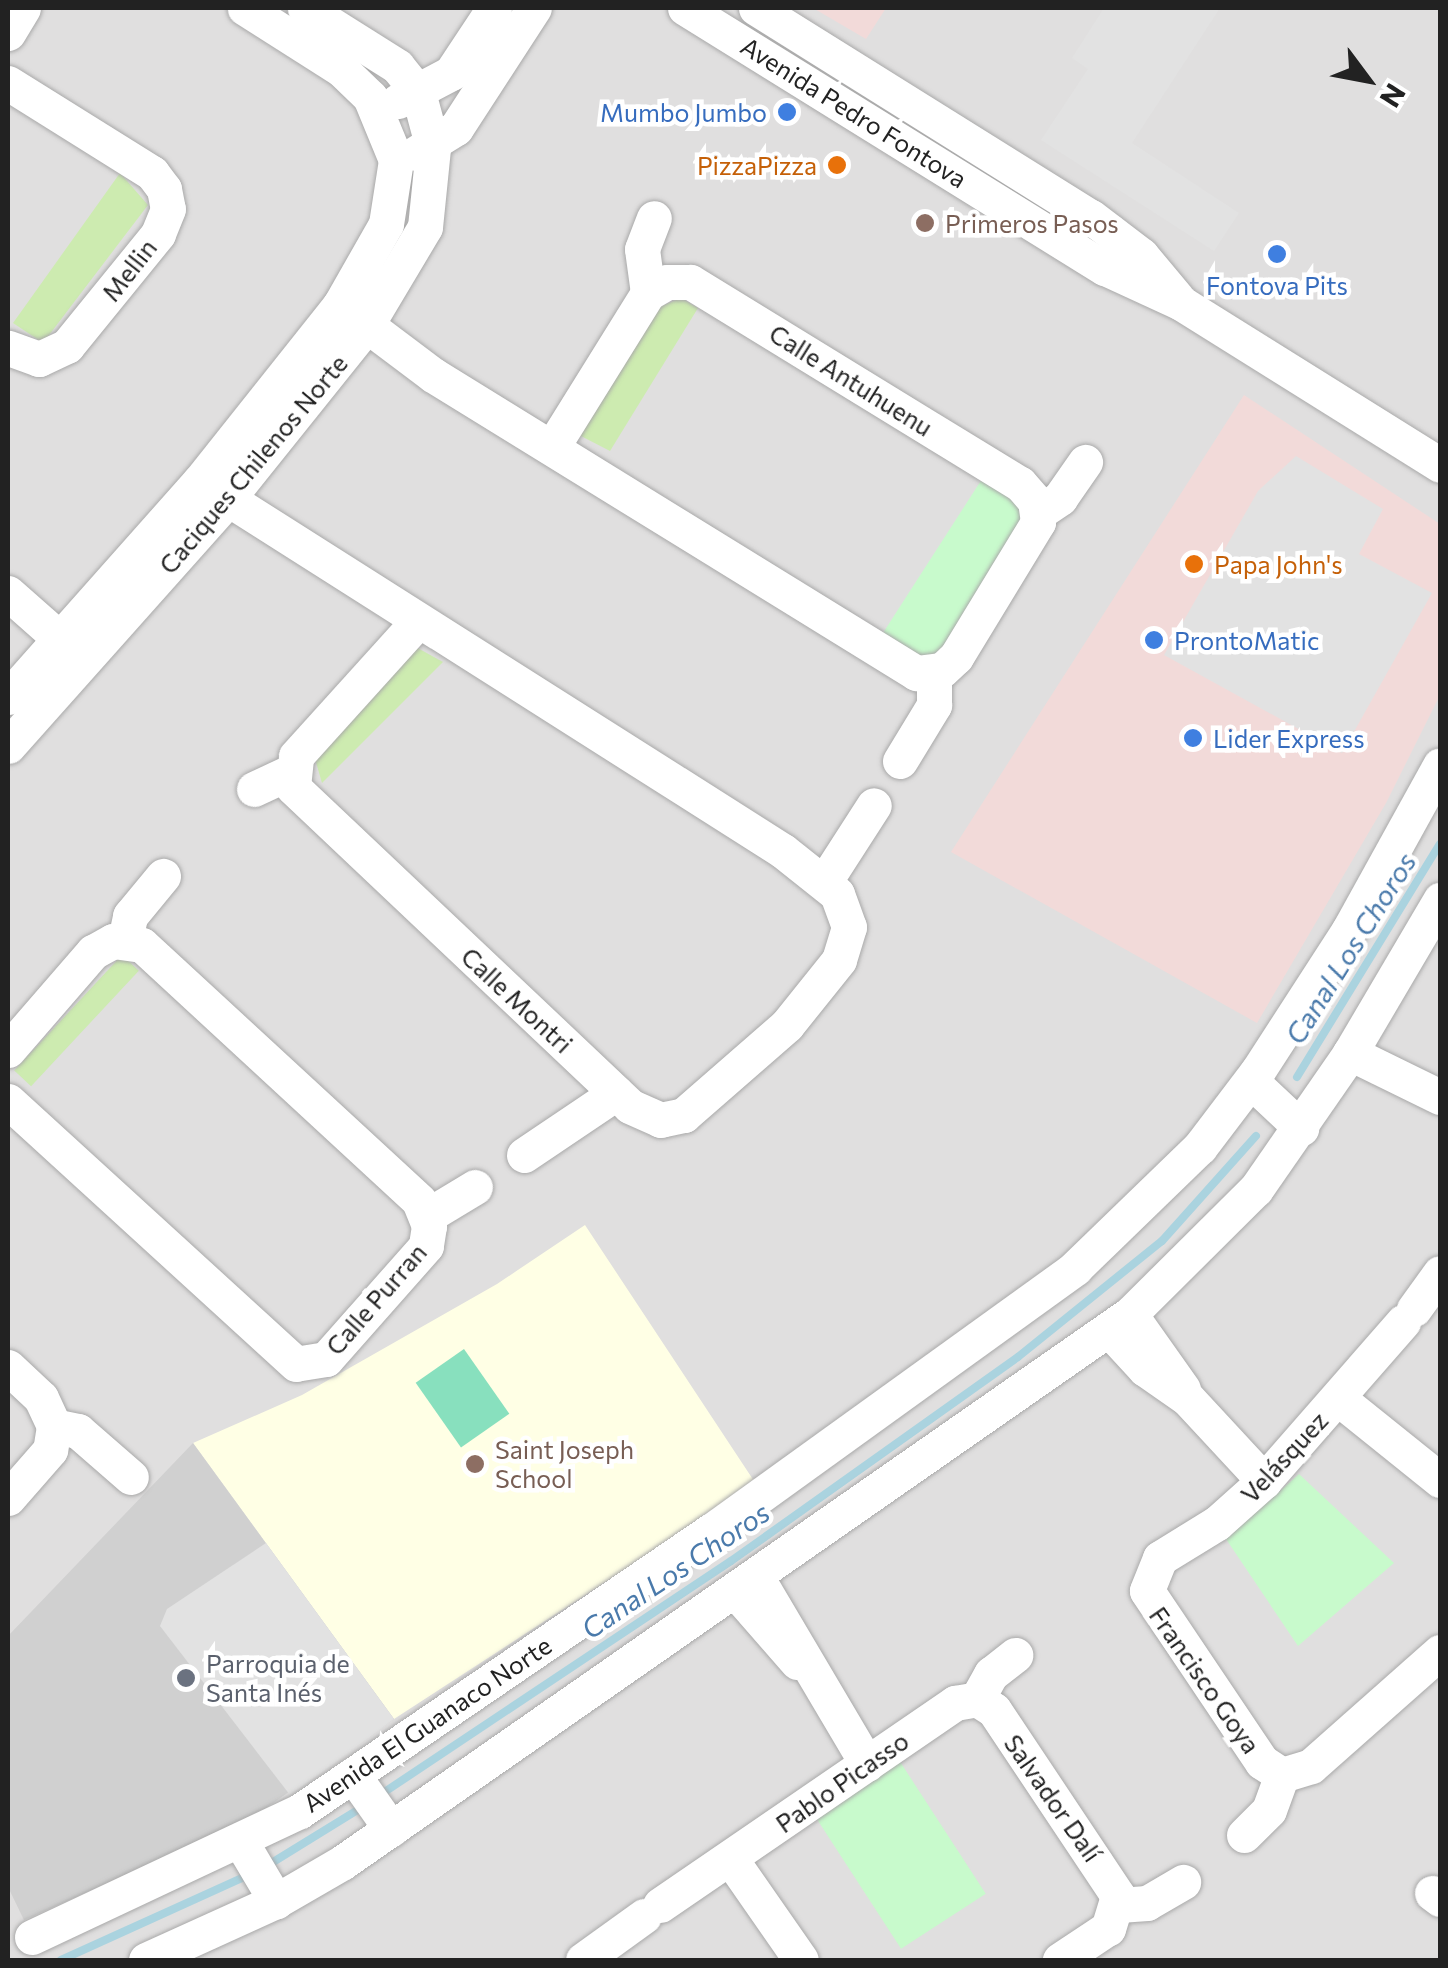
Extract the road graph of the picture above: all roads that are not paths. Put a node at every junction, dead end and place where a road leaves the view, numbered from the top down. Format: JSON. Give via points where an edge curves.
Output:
{"nodes":[{"id":1,"x":24,"y":8,"type":"edge"},
{"id":2,"x":245,"y":8,"type":"edge"},
{"id":3,"x":304,"y":8,"type":"edge"},
{"id":4,"x":494,"y":8,"type":"edge"},
{"id":5,"x":534,"y":8,"type":"edge"},
{"id":6,"x":685,"y":8,"type":"edge"},
{"id":7,"x":756,"y":8,"type":"edge"},
{"id":8,"x":8,"y":32,"type":"edge"},
{"id":9,"x":8,"y":83,"type":"edge"},
{"id":10,"x":418,"y":92,"type":"junction"},
{"id":11,"x":378,"y":110,"type":"junction"},
{"id":12,"x":433,"y":148,"type":"junction"},
{"id":13,"x":396,"y":160,"type":"junction"},
{"id":14,"x":654,"y":218,"type":"dead end"},
{"id":15,"x":648,"y":294,"type":"junction"},
{"id":16,"x":1181,"y":303,"type":"junction"},
{"id":17,"x":353,"y":316,"type":"junction"},
{"id":18,"x":8,"y":348,"type":"edge"},
{"id":19,"x":552,"y":447,"type":"junction"},
{"id":20,"x":1085,"y":462,"type":"dead end"},
{"id":21,"x":1440,"y":465,"type":"edge"},
{"id":22,"x":213,"y":491,"type":"junction"},
{"id":23,"x":1038,"y":513,"type":"junction"},
{"id":24,"x":8,"y":593,"type":"edge"},
{"id":25,"x":416,"y":623,"type":"junction"},
{"id":26,"x":73,"y":651,"type":"junction"},
{"id":27,"x":934,"y":673,"type":"junction"},
{"id":28,"x":8,"y":696,"type":"edge"},
{"id":29,"x":8,"y":746,"type":"edge"},
{"id":30,"x":900,"y":761,"type":"dead end"},
{"id":31,"x":1440,"y":764,"type":"edge"},
{"id":32,"x":290,"y":772,"type":"junction"},
{"id":33,"x":254,"y":789,"type":"dead end"},
{"id":34,"x":874,"y":804,"type":"dead end"},
{"id":35,"x":163,"y":876,"type":"dead end"},
{"id":36,"x":825,"y":881,"type":"junction"},
{"id":37,"x":1440,"y":900,"type":"edge"},
{"id":38,"x":125,"y":940,"type":"junction"},
{"id":39,"x":1357,"y":1042,"type":"junction"},
{"id":40,"x":8,"y":1050,"type":"edge"},
{"id":41,"x":1251,"y":1081,"type":"junction"},
{"id":42,"x":1440,"y":1089,"type":"edge"},
{"id":43,"x":616,"y":1093,"type":"junction"},
{"id":44,"x":1440,"y":1097,"type":"edge"},
{"id":45,"x":8,"y":1102,"type":"edge"},
{"id":46,"x":1300,"y":1128,"type":"junction"},
{"id":47,"x":524,"y":1155,"type":"dead end"},
{"id":48,"x":475,"y":1187,"type":"dead end"},
{"id":49,"x":427,"y":1216,"type":"junction"},
{"id":50,"x":1440,"y":1273,"type":"edge"},
{"id":51,"x":1120,"y":1322,"type":"junction"},
{"id":52,"x":8,"y":1367,"type":"edge"},
{"id":53,"x":1338,"y":1398,"type":"junction"},
{"id":54,"x":54,"y":1426,"type":"junction"},
{"id":55,"x":130,"y":1477,"type":"dead end"},
{"id":56,"x":1440,"y":1480,"type":"edge"},
{"id":57,"x":1264,"y":1481,"type":"junction"},
{"id":58,"x":8,"y":1498,"type":"edge"},
{"id":59,"x":1148,"y":1574,"type":"joint"},
{"id":60,"x":746,"y":1585,"type":"junction"},
{"id":61,"x":1440,"y":1652,"type":"edge"},
{"id":62,"x":1015,"y":1655,"type":"dead end"},
{"id":63,"x":977,"y":1698,"type":"junction"},
{"id":64,"x":868,"y":1764,"type":"junction"},
{"id":65,"x":1282,"y":1775,"type":"junction"},
{"id":66,"x":371,"y":1801,"type":"junction"},
{"id":67,"x":1244,"y":1834,"type":"dead end"},
{"id":68,"x":730,"y":1858,"type":"junction"},
{"id":69,"x":258,"y":1872,"type":"junction"},
{"id":70,"x":1183,"y":1882,"type":"dead end"},
{"id":71,"x":1119,"y":1905,"type":"junction"},
{"id":72,"x":32,"y":1937,"type":"dead end"},
{"id":73,"x":146,"y":1960,"type":"edge"},
{"id":74,"x":583,"y":1960,"type":"edge"},
{"id":75,"x":800,"y":1960,"type":"edge"},
{"id":76,"x":1060,"y":1960,"type":"edge"}],
"edges":[{"from":1,"to":8,"type":"street"},
{"from":2,"to":11,"type":"street","via":[[351,76]]},
{"from":3,"to":10,"type":"street","via":[[397,66]]},
{"from":4,"to":10,"type":"street","via":[[451,74]]},
{"from":5,"to":12,"type":"street","via":[[471,108]]},
{"from":6,"to":16,"type":"street","name":"Avenida Pedro Fontova","via":[[1105,268]]},
{"from":7,"to":16,"type":"street","name":"Avenida Pedro Fontova","via":[[1092,216],[1141,256]]},
{"from":9,"to":18,"type":"street","name":"Mellin","via":[[152,174],[168,210],[158,234],[67,346],[39,359]]},
{"from":10,"to":11,"type":"street"},
{"from":10,"to":12,"type":"street","name":"Caciques Chilenos Norte"},
{"from":11,"to":13,"type":"street"},
{"from":12,"to":13,"type":"street"},
{"from":12,"to":17,"type":"street","name":"Caciques Chilenos Norte","via":[[425,227]]},
{"from":13,"to":17,"type":"street","name":"Caciques Chilenos Norte"},
{"from":14,"to":15,"type":"street","via":[[642,249]]},
{"from":15,"to":19,"type":"street"},
{"from":15,"to":23,"type":"street","name":"Calle Antuhuenu","via":[[678,280],[700,287],[1020,484]]},
{"from":16,"to":21,"type":"street","name":"Avenida Pedro Fontova"},
{"from":17,"to":19,"type":"street"},
{"from":17,"to":22,"type":"street","name":"Caciques Chilenos Norte"},
{"from":19,"to":27,"type":"street","via":[[908,670]]},
{"from":20,"to":23,"type":"street","via":[[1060,498]]},
{"from":22,"to":25,"type":"street"},
{"from":22,"to":26,"type":"street","name":"Caciques Chilenos Norte"},
{"from":23,"to":27,"type":"street","via":[[1032,540],[956,658]]},
{"from":24,"to":26,"type":"street"},
{"from":25,"to":32,"type":"street","via":[[296,756]]},
{"from":25,"to":36,"type":"street"},
{"from":26,"to":28,"type":"street","name":"Caciques Chilenos Norte"},
{"from":26,"to":29,"type":"street","name":"Caciques Chilenos Norte"},
{"from":27,"to":30,"type":"street","via":[[934,705]]},
{"from":31,"to":41,"type":"street","name":"Avenida El Guanaco Norte","via":[[1349,930]]},
{"from":32,"to":33,"type":"street"},
{"from":32,"to":43,"type":"street","name":"Calle Montri","via":[[302,801]]},
{"from":34,"to":36,"type":"street"},
{"from":35,"to":38,"type":"street","via":[[130,916]]},
{"from":36,"to":43,"type":"street","name":"Calle Montri","via":[[843,904],[848,939],[787,1025],[684,1116],[650,1117]]},
{"from":37,"to":39,"type":"street","name":"Avenida El Guanaco Norte"},
{"from":38,"to":40,"type":"street","via":[[93,952]]},
{"from":38,"to":49,"type":"street","name":"Calle Purran","via":[[172,970],[413,1195]]},
{"from":39,"to":42,"type":"street"},
{"from":39,"to":44,"type":"street"},
{"from":39,"to":46,"type":"street","name":"Avenida El Guanaco Norte"},
{"from":41,"to":46,"type":"street"},
{"from":41,"to":66,"type":"street","name":"Avenida El Guanaco Norte","via":[[1137,1215],[1075,1268],[711,1531]]},
{"from":43,"to":47,"type":"street"},
{"from":45,"to":49,"type":"street","name":"Calle Purran","via":[[296,1364],[326,1359],[421,1254]]},
{"from":46,"to":51,"type":"street","name":"Avenida El Guanaco Norte","via":[[1228,1224]]},
{"from":48,"to":49,"type":"street"},
{"from":50,"to":53,"type":"street","name":"Velásquez"},
{"from":51,"to":57,"type":"street","via":[[1170,1364],[1188,1399]]},
{"from":51,"to":60,"type":"street","name":"Avenida El Guanaco Norte"},
{"from":52,"to":54,"type":"street","via":[[41,1398]]},
{"from":53,"to":56,"type":"street"},
{"from":53,"to":57,"type":"street","name":"Velásquez"},
{"from":54,"to":55,"type":"street","via":[[85,1436]]},
{"from":54,"to":58,"type":"street","via":[[50,1450]]},
{"from":57,"to":59,"type":"street","name":"Velásquez"},
{"from":59,"to":65,"type":"street","name":"Francisco Goya","via":[[1154,1606],[1262,1762]]},
{"from":60,"to":64,"type":"street","via":[[792,1630],[806,1668]]},
{"from":60,"to":66,"type":"street","name":"Avenida El Guanaco Norte"},
{"from":61,"to":65,"type":"street","name":"Francisco Goya","via":[[1311,1766]]},
{"from":62,"to":63,"type":"street","name":"Pablo Picasso"},
{"from":63,"to":64,"type":"street","name":"Pablo Picasso","via":[[955,1703]]},
{"from":63,"to":71,"type":"street","name":"Salvador Dalí","via":[[994,1710],[1116,1887]]},
{"from":64,"to":68,"type":"street","name":"Pablo Picasso"},
{"from":65,"to":67,"type":"street","name":"Francisco Goya","via":[[1269,1810]]},
{"from":66,"to":69,"type":"street","name":"Avenida El Guanaco Norte"},
{"from":66,"to":69,"type":"street","name":"Avenida El Guanaco Norte"},
{"from":68,"to":74,"type":"street","name":"Pablo Picasso"},
{"from":68,"to":75,"type":"street"},
{"from":69,"to":72,"type":"street","name":"Avenida El Guanaco Norte"},
{"from":69,"to":73,"type":"street","name":"Avenida El Guanaco Norte"},
{"from":70,"to":71,"type":"street","via":[[1148,1903]]},
{"from":71,"to":76,"type":"street","via":[[1108,1928]]}]}
